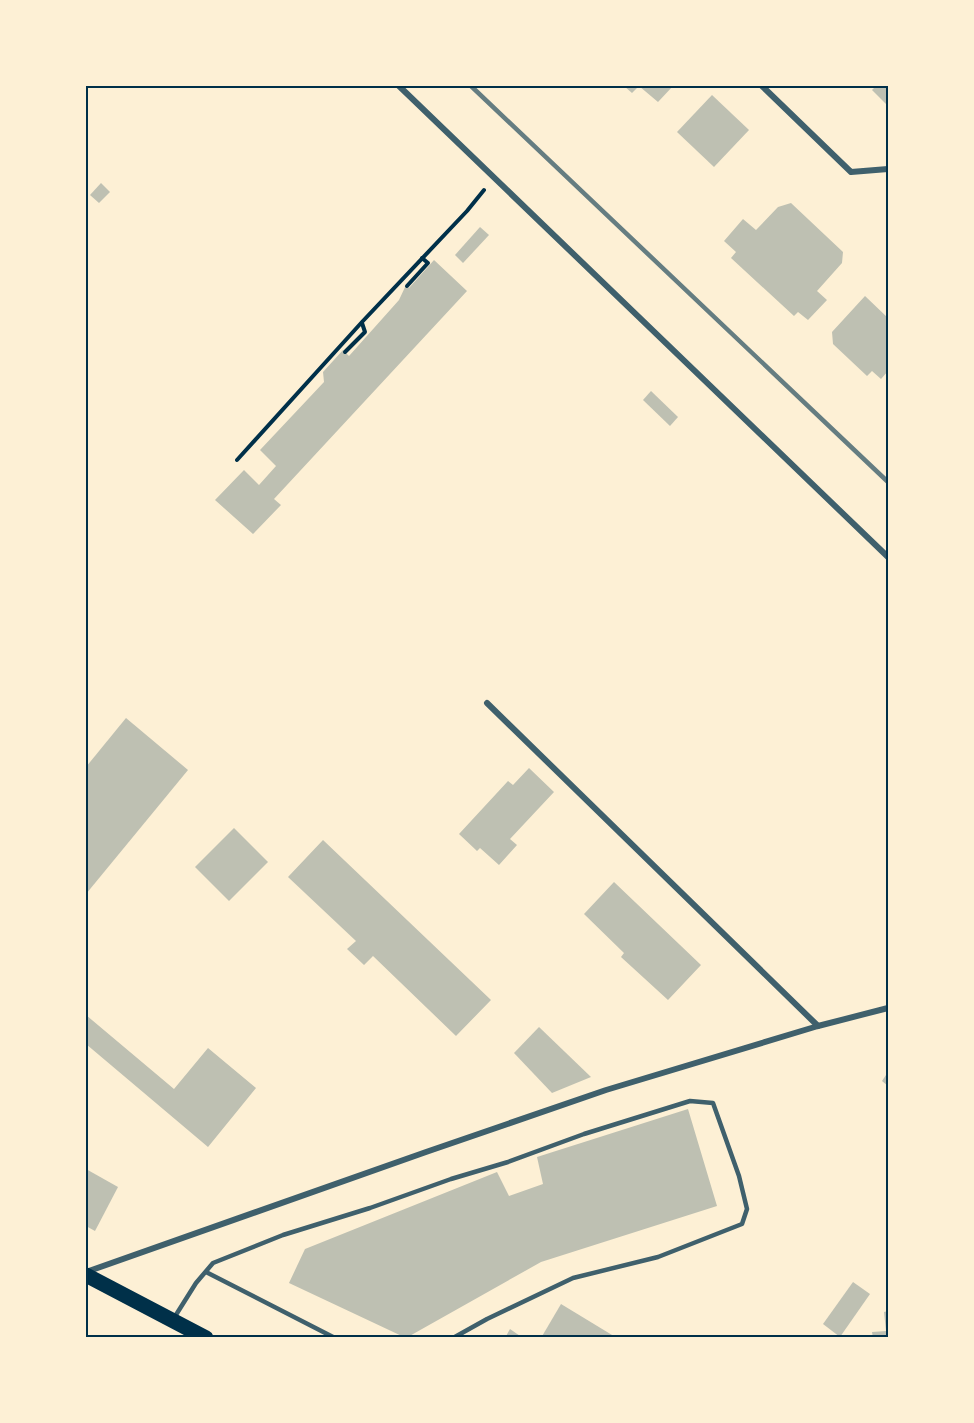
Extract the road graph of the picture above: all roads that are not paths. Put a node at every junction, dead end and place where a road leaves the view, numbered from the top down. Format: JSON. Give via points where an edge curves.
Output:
{"nodes":[{"id":1,"x":399,"y":86,"type":"edge"},
{"id":2,"x":762,"y":86,"type":"edge"},
{"id":3,"x":888,"y":169,"type":"edge"},
{"id":4,"x":888,"y":557,"type":"edge"},
{"id":5,"x":487,"y":702,"type":"dead end"},
{"id":6,"x":888,"y":1008,"type":"edge"},
{"id":7,"x":818,"y":1026,"type":"junction"},
{"id":8,"x":206,"y":1272,"type":"junction"},
{"id":9,"x":86,"y":1274,"type":"edge"},
{"id":10,"x":173,"y":1320,"type":"junction"},
{"id":11,"x":206,"y":1338,"type":"edge"},
{"id":12,"x":335,"y":1338,"type":"edge"},
{"id":13,"x":453,"y":1338,"type":"edge"}],
"edges":[{"from":1,"to":4,"type":"street"},
{"from":2,"to":3,"type":"street","via":[[851,171]]},
{"from":5,"to":7,"type":"street"},
{"from":6,"to":7,"type":"street"},
{"from":7,"to":9,"type":"street","via":[[606,1090]]},
{"from":8,"to":10,"type":"lane"},
{"from":8,"to":12,"type":"lane"},
{"from":8,"to":13,"type":"lane","via":[[213,1263],[283,1235],[584,1134],[690,1101],[713,1103],[742,1187],[747,1209],[742,1224],[658,1257],[573,1278]]},
{"from":9,"to":10,"type":"main road"},
{"from":10,"to":11,"type":"main road"}]}
